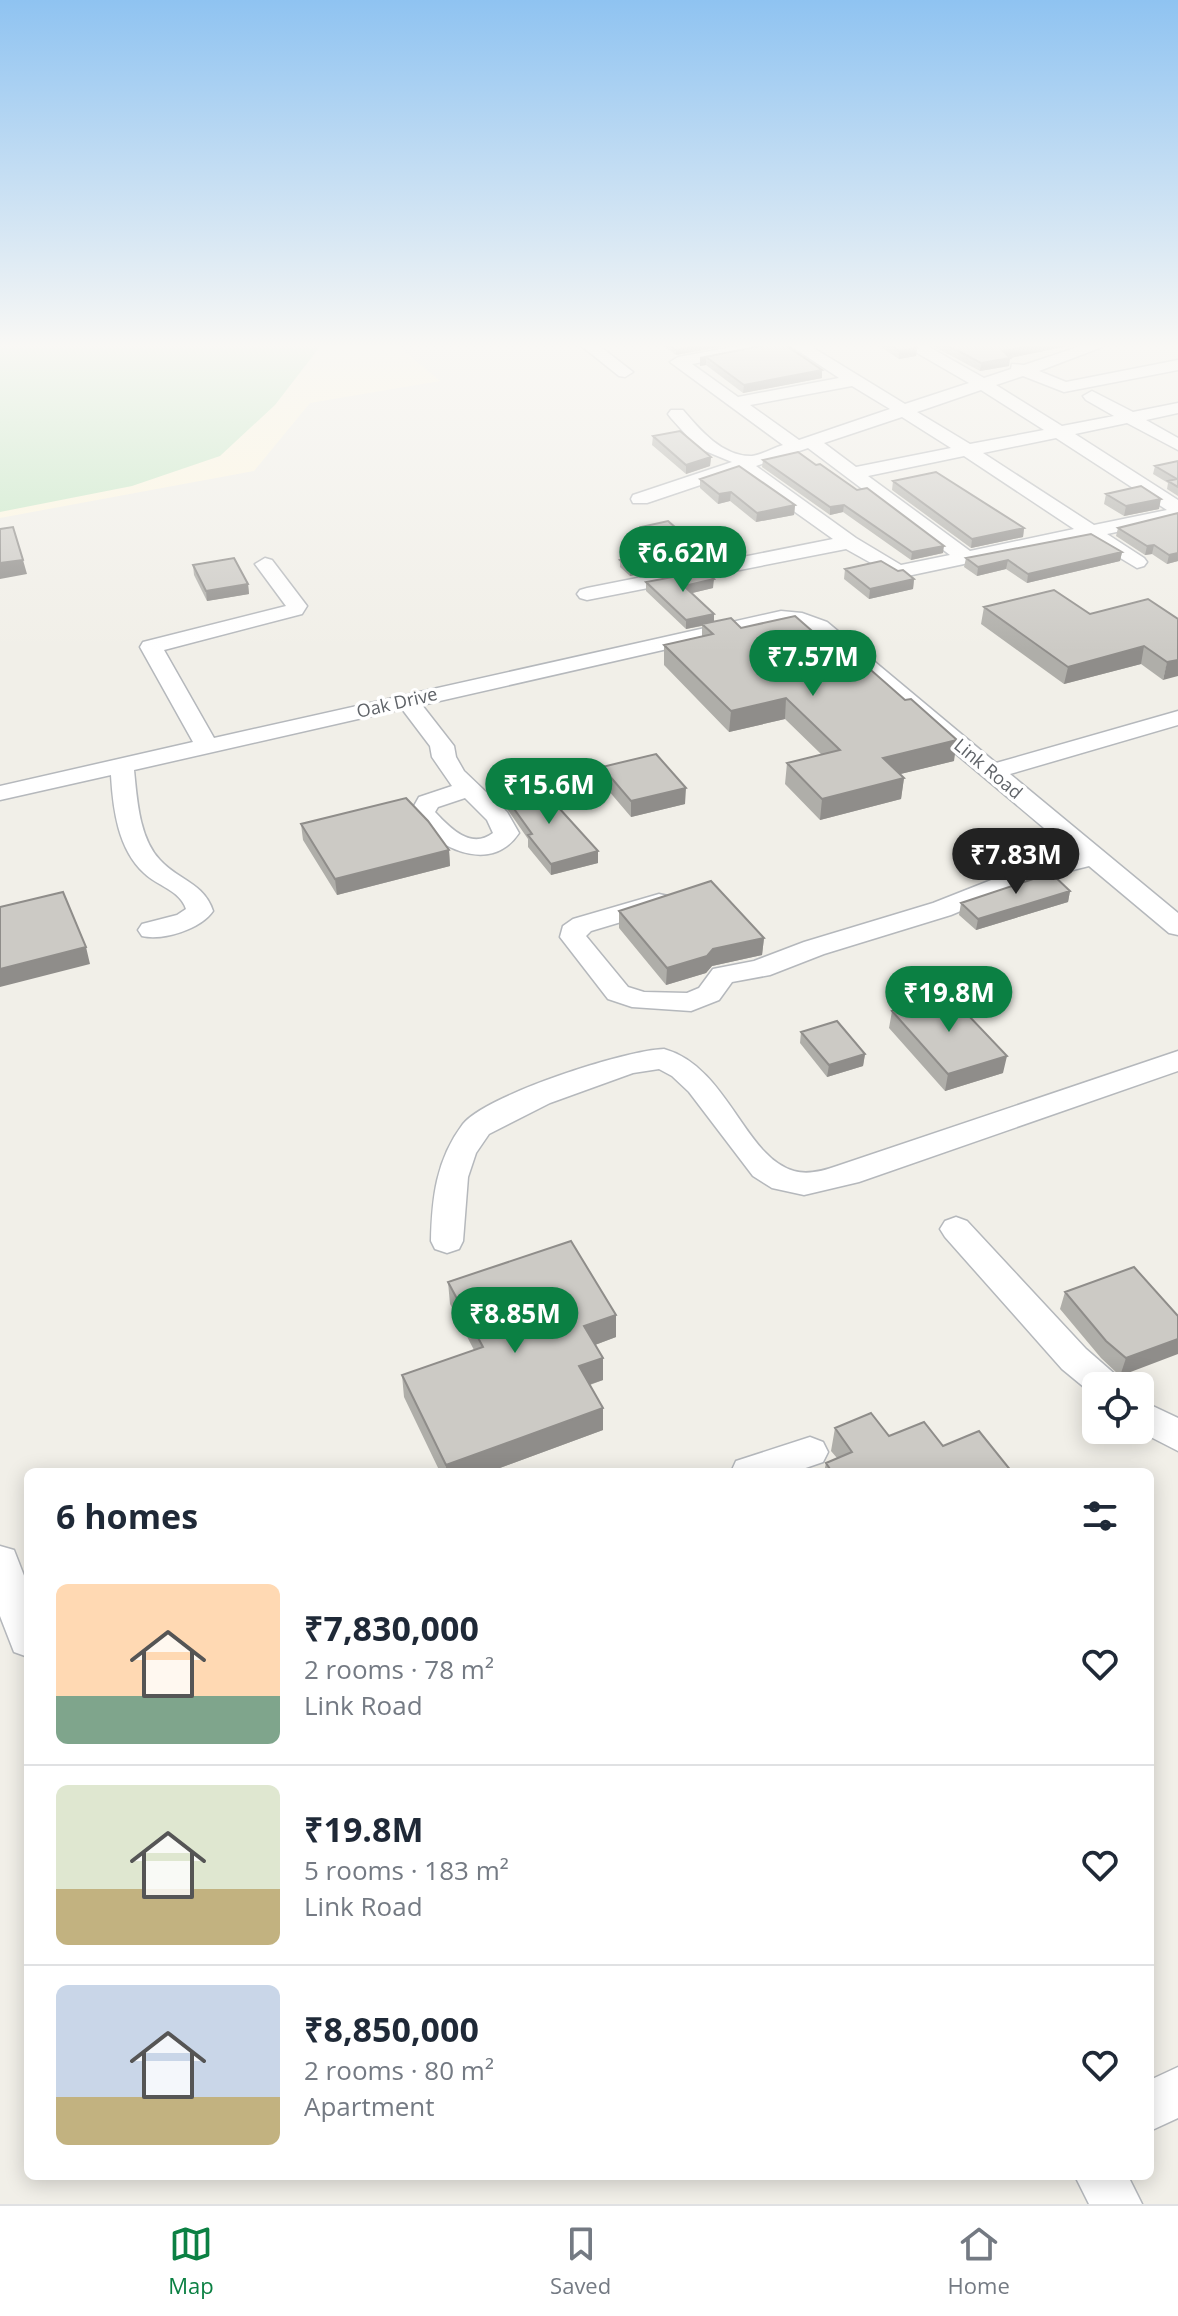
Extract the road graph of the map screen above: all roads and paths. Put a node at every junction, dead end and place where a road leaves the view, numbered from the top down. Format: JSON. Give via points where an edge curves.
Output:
{"nodes":[{"id":1,"x":705,"y":447,"type":"edge"},
{"id":2,"x":787,"y":447,"type":"edge"},
{"id":3,"x":806,"y":447,"type":"edge"},
{"id":4,"x":962,"y":447,"type":"edge"},
{"id":5,"x":982,"y":447,"type":"edge"},
{"id":6,"x":1078,"y":447,"type":"edge"},
{"id":7,"x":967,"y":450,"type":"junction"},
{"id":8,"x":742,"y":462,"type":"junction"},
{"id":9,"x":854,"y":473,"type":"junction"},
{"id":10,"x":640,"y":499,"type":"dead end"},
{"id":11,"x":1178,"y":511,"type":"edge"},
{"id":12,"x":1092,"y":532,"type":"junction"},
{"id":13,"x":849,"y":542,"type":"junction"},
{"id":14,"x":968,"y":559,"type":"junction"},
{"id":15,"x":1137,"y":562,"type":"dead end"},
{"id":16,"x":265,"y":564,"type":"dead end"},
{"id":17,"x":587,"y":594,"type":"dead end"},
{"id":18,"x":795,"y":617,"type":"joint"},
{"id":19,"x":408,"y":701,"type":"junction"},
{"id":20,"x":1178,"y":718,"type":"edge"},
{"id":21,"x":207,"y":746,"type":"junction"},
{"id":22,"x":122,"y":766,"type":"junction"},
{"id":23,"x":992,"y":772,"type":"junction"},
{"id":24,"x":467,"y":789,"type":"dead end"},
{"id":25,"x":0,"y":793,"type":"edge"},
{"id":26,"x":1094,"y":857,"type":"junction"},
{"id":27,"x":679,"y":896,"type":"edge"},
{"id":28,"x":1178,"y":927,"type":"edge"},
{"id":29,"x":151,"y":930,"type":"dead end"},
{"id":30,"x":1178,"y":1061,"type":"edge"},
{"id":31,"x":956,"y":1229,"type":"dead end"},
{"id":32,"x":447,"y":1241,"type":"dead end"},
{"id":33,"x":1089,"y":1372,"type":"edge"},
{"id":34,"x":1154,"y":1422,"type":"edge"},
{"id":35,"x":1178,"y":1436,"type":"edge"},
{"id":36,"x":810,"y":1452,"type":"dead end"},
{"id":37,"x":761,"y":1468,"type":"edge"},
{"id":38,"x":0,"y":1562,"type":"edge"},
{"id":39,"x":24,"y":1628,"type":"edge"},
{"id":40,"x":1178,"y":2091,"type":"edge"},
{"id":41,"x":1154,"y":2105,"type":"edge"},
{"id":42,"x":1102,"y":2180,"type":"edge"},
{"id":43,"x":1117,"y":2204,"type":"edge"}],
"edges":[{"from":1,"to":8,"type":"street"},
{"from":2,"to":8,"type":"street"},
{"from":3,"to":9,"type":"street"},
{"from":4,"to":7,"type":"street"},
{"from":5,"to":7,"type":"street"},
{"from":6,"to":11,"type":"street"},
{"from":7,"to":9,"type":"street"},
{"from":7,"to":12,"type":"street"},
{"from":8,"to":10,"type":"street"},
{"from":8,"to":13,"type":"street"},
{"from":9,"to":14,"type":"street"},
{"from":11,"to":12,"type":"street"},
{"from":12,"to":14,"type":"street"},
{"from":12,"to":15,"type":"street"},
{"from":13,"to":14,"type":"street","via":[[898,572]]},
{"from":13,"to":17,"type":"street"},
{"from":16,"to":21,"type":"street","via":[[293,599],[295,610],[151,647]]},
{"from":18,"to":19,"type":"street","name":"Oak Drive"},
{"from":18,"to":23,"type":"street","name":"Link Road","via":[[819,627]]},
{"from":19,"to":21,"type":"street","name":"Oak Drive"},
{"from":19,"to":24,"type":"street"},
{"from":20,"to":23,"type":"street"},
{"from":21,"to":22,"type":"street","name":"Oak Drive"},
{"from":22,"to":25,"type":"street","name":"Oak Drive"},
{"from":22,"to":29,"type":"street","via":[[126,814],[148,861],[199,905],[195,917]]},
{"from":23,"to":26,"type":"street","name":"Link Road"},
{"from":26,"to":27,"type":"street","via":[[1028,874],[942,909],[760,969],[723,975],[709,994],[691,1002],[642,1001],[618,993],[573,932]]},
{"from":26,"to":28,"type":"street","name":"Link Road"},
{"from":30,"to":32,"type":"street","via":[[945,1143],[803,1185],[774,1177],[689,1075],[664,1058],[646,1057],[478,1127],[456,1167]]},
{"from":31,"to":33,"type":"street"},
{"from":34,"to":35,"type":"street"},
{"from":36,"to":37,"type":"street"},
{"from":38,"to":39,"type":"street"},
{"from":40,"to":41,"type":"street"},
{"from":42,"to":43,"type":"street"}]}
